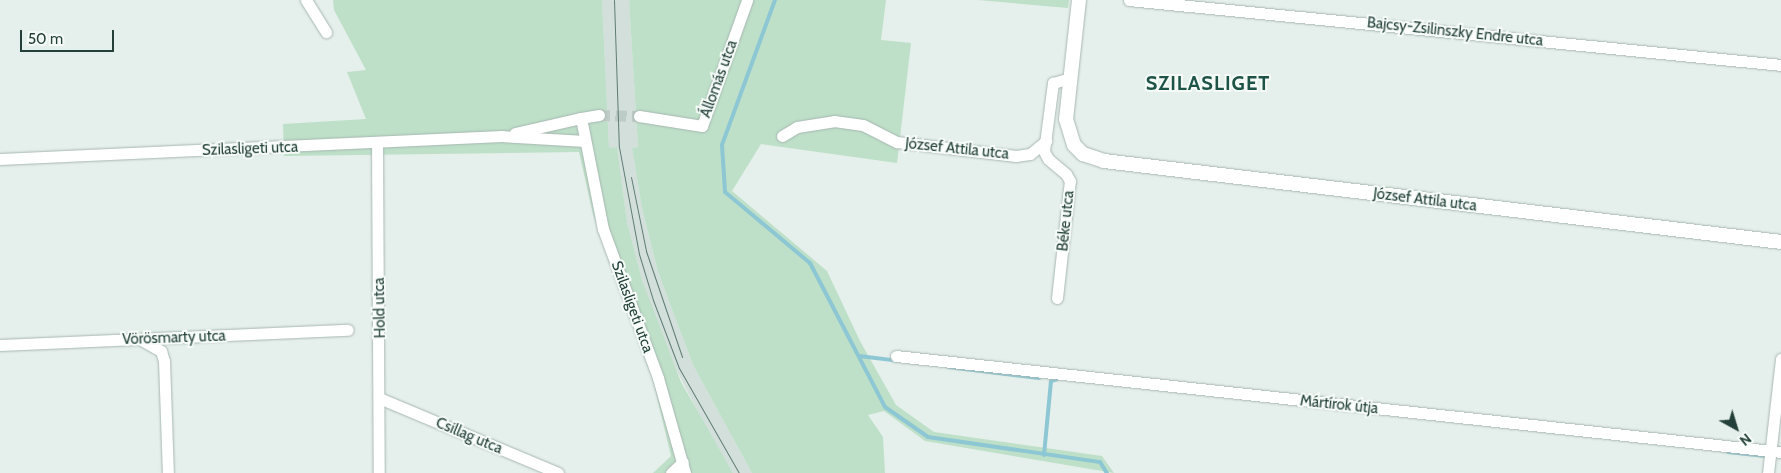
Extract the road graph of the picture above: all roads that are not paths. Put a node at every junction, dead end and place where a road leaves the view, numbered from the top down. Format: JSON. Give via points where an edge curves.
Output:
{"nodes":[{"id":1,"x":306,"y":0,"type":"edge"},
{"id":2,"x":747,"y":0,"type":"edge"},
{"id":3,"x":1079,"y":0,"type":"edge"},
{"id":4,"x":1129,"y":0,"type":"edge"},
{"id":5,"x":326,"y":32,"type":"dead end"},
{"id":6,"x":1781,"y":65,"type":"edge"},
{"id":7,"x":1070,"y":78,"type":"junction"},
{"id":8,"x":600,"y":115,"type":"tunnel mouth"},
{"id":9,"x":639,"y":116,"type":"tunnel mouth"},
{"id":10,"x":581,"y":118,"type":"junction"},
{"id":11,"x":501,"y":136,"type":"junction"},
{"id":12,"x":782,"y":136,"type":"dead end"},
{"id":13,"x":585,"y":141,"type":"junction"},
{"id":14,"x":1046,"y":142,"type":"junction"},
{"id":15,"x":377,"y":144,"type":"junction"},
{"id":16,"x":0,"y":159,"type":"edge"},
{"id":17,"x":1781,"y":242,"type":"edge"},
{"id":18,"x":1058,"y":298,"type":"dead end"},
{"id":19,"x":348,"y":330,"type":"dead end"},
{"id":20,"x":139,"y":340,"type":"junction"},
{"id":21,"x":0,"y":345,"type":"edge"},
{"id":22,"x":896,"y":356,"type":"dead end"},
{"id":23,"x":1781,"y":359,"type":"edge"},
{"id":24,"x":379,"y":398,"type":"junction"},
{"id":25,"x":1776,"y":452,"type":"edge"},
{"id":26,"x":684,"y":468,"type":"edge"},
{"id":27,"x":168,"y":473,"type":"edge"},
{"id":28,"x":379,"y":473,"type":"edge"},
{"id":29,"x":558,"y":473,"type":"edge"},
{"id":30,"x":671,"y":473,"type":"edge"},
{"id":31,"x":1768,"y":473,"type":"edge"}],
"edges":[{"from":1,"to":5,"type":"street"},
{"from":2,"to":9,"type":"street","name":"Állomás utca","via":[[702,126]]},
{"from":3,"to":7,"type":"street"},
{"from":4,"to":6,"type":"street","name":"Bajcsy-Zsilinszky Endre utca"},
{"from":7,"to":14,"type":"street","name":"Béke utca","via":[[1053,83]]},
{"from":7,"to":17,"type":"street","name":"József Attila utca","via":[[1066,119],[1074,145],[1083,154],[1104,161]]},
{"from":8,"to":10,"type":"street","name":"Szilasligeti utca"},
{"from":10,"to":11,"type":"street","name":"Szilasligeti utca"},
{"from":10,"to":13,"type":"street","name":"Szilasligeti utca"},
{"from":11,"to":13,"type":"street","name":"Szilasligeti utca"},
{"from":11,"to":15,"type":"street","name":"Szilasligeti utca"},
{"from":12,"to":14,"type":"street","name":"József Attila utca","via":[[797,127],[834,121],[863,125],[897,142],[1016,156],[1030,154]]},
{"from":13,"to":26,"type":"street","name":"Szilasligeti utca","via":[[603,229],[658,378]]},
{"from":14,"to":18,"type":"street","name":"Béke utca","via":[[1048,159],[1070,181]]},
{"from":15,"to":16,"type":"street","name":"Szilasligeti utca"},
{"from":15,"to":24,"type":"street","name":"Hold utca"},
{"from":19,"to":20,"type":"street","name":"Vörösmarty utca"},
{"from":20,"to":21,"type":"street","name":"Vörösmarty utca"},
{"from":20,"to":27,"type":"street","via":[[161,351],[164,361]]},
{"from":22,"to":25,"type":"street","name":"Mártírok útja"},
{"from":23,"to":25,"type":"street"},
{"from":24,"to":28,"type":"street","name":"Hold utca"},
{"from":24,"to":29,"type":"street","name":"Csillag utca"},
{"from":25,"to":31,"type":"street"},
{"from":26,"to":30,"type":"street"}]}
